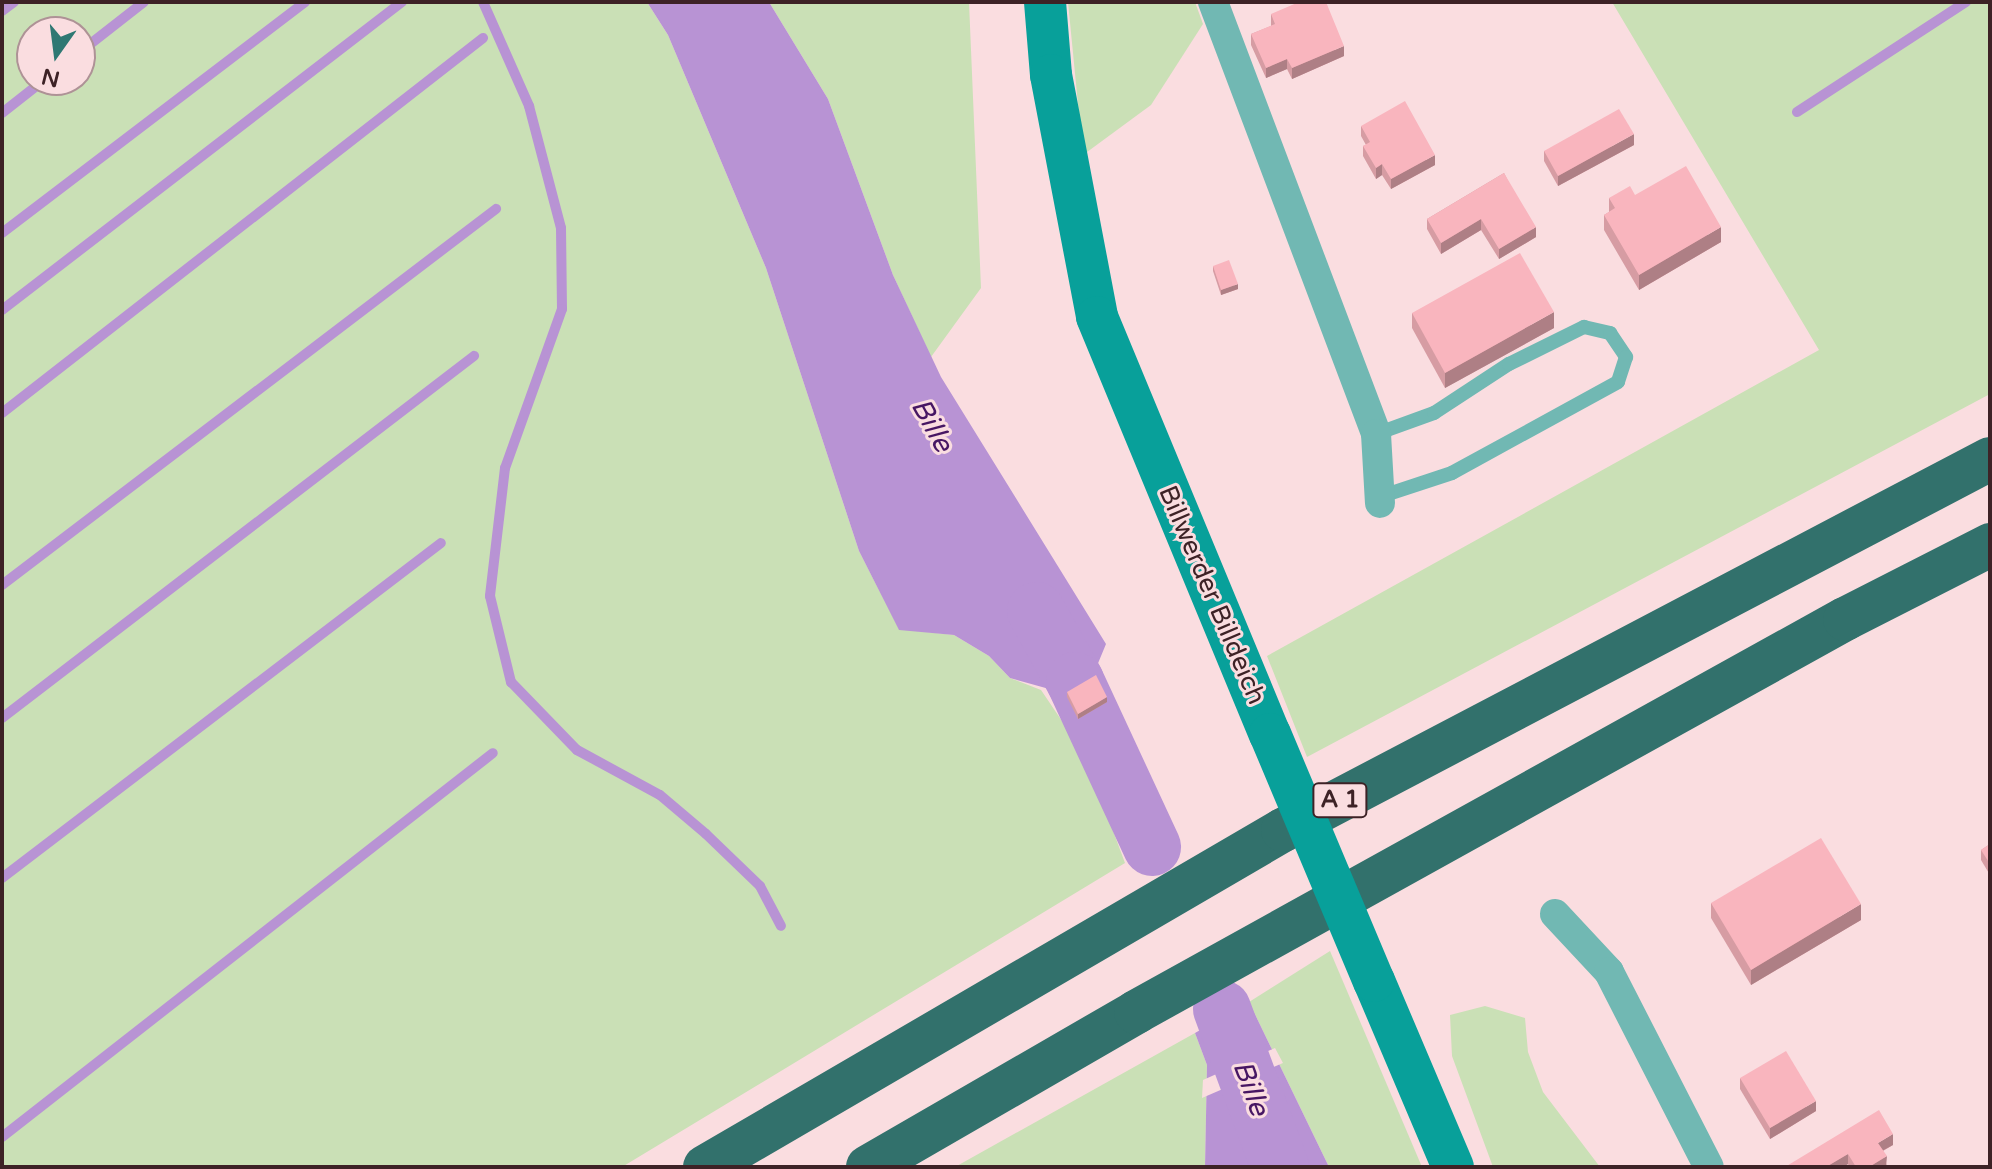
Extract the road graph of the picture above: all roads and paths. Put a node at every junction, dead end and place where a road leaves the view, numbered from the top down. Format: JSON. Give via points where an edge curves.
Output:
{"nodes":[{"id":1,"x":1045,"y":2,"type":"edge"},
{"id":2,"x":1213,"y":2,"type":"edge"},
{"id":3,"x":1376,"y":434,"type":"junction"},
{"id":4,"x":1990,"y":459,"type":"edge"},
{"id":5,"x":1379,"y":500,"type":"joint"},
{"id":6,"x":1990,"y":545,"type":"edge"},
{"id":7,"x":1555,"y":914,"type":"dead end"},
{"id":8,"x":705,"y":1167,"type":"edge"},
{"id":9,"x":868,"y":1167,"type":"edge"},
{"id":10,"x":1453,"y":1167,"type":"edge"},
{"id":11,"x":1709,"y":1167,"type":"edge"}],
"edges":[{"from":1,"to":10,"type":"street","name":"Billwerder Billdeich","bridge":true,"via":[[1053,90],[1097,317]]},
{"from":2,"to":3,"type":"street"},
{"from":3,"to":5,"type":"street"},
{"from":3,"to":5,"type":"lane","via":[[1434,413],[1509,364],[1584,327],[1610,333],[1626,357],[1618,382],[1452,473]]},
{"from":4,"to":8,"type":"highway","number":"A 1","via":[[1283,830]]},
{"from":6,"to":9,"type":"highway","via":[[1831,626]]},
{"from":7,"to":11,"type":"street","via":[[1609,972]]}]}
